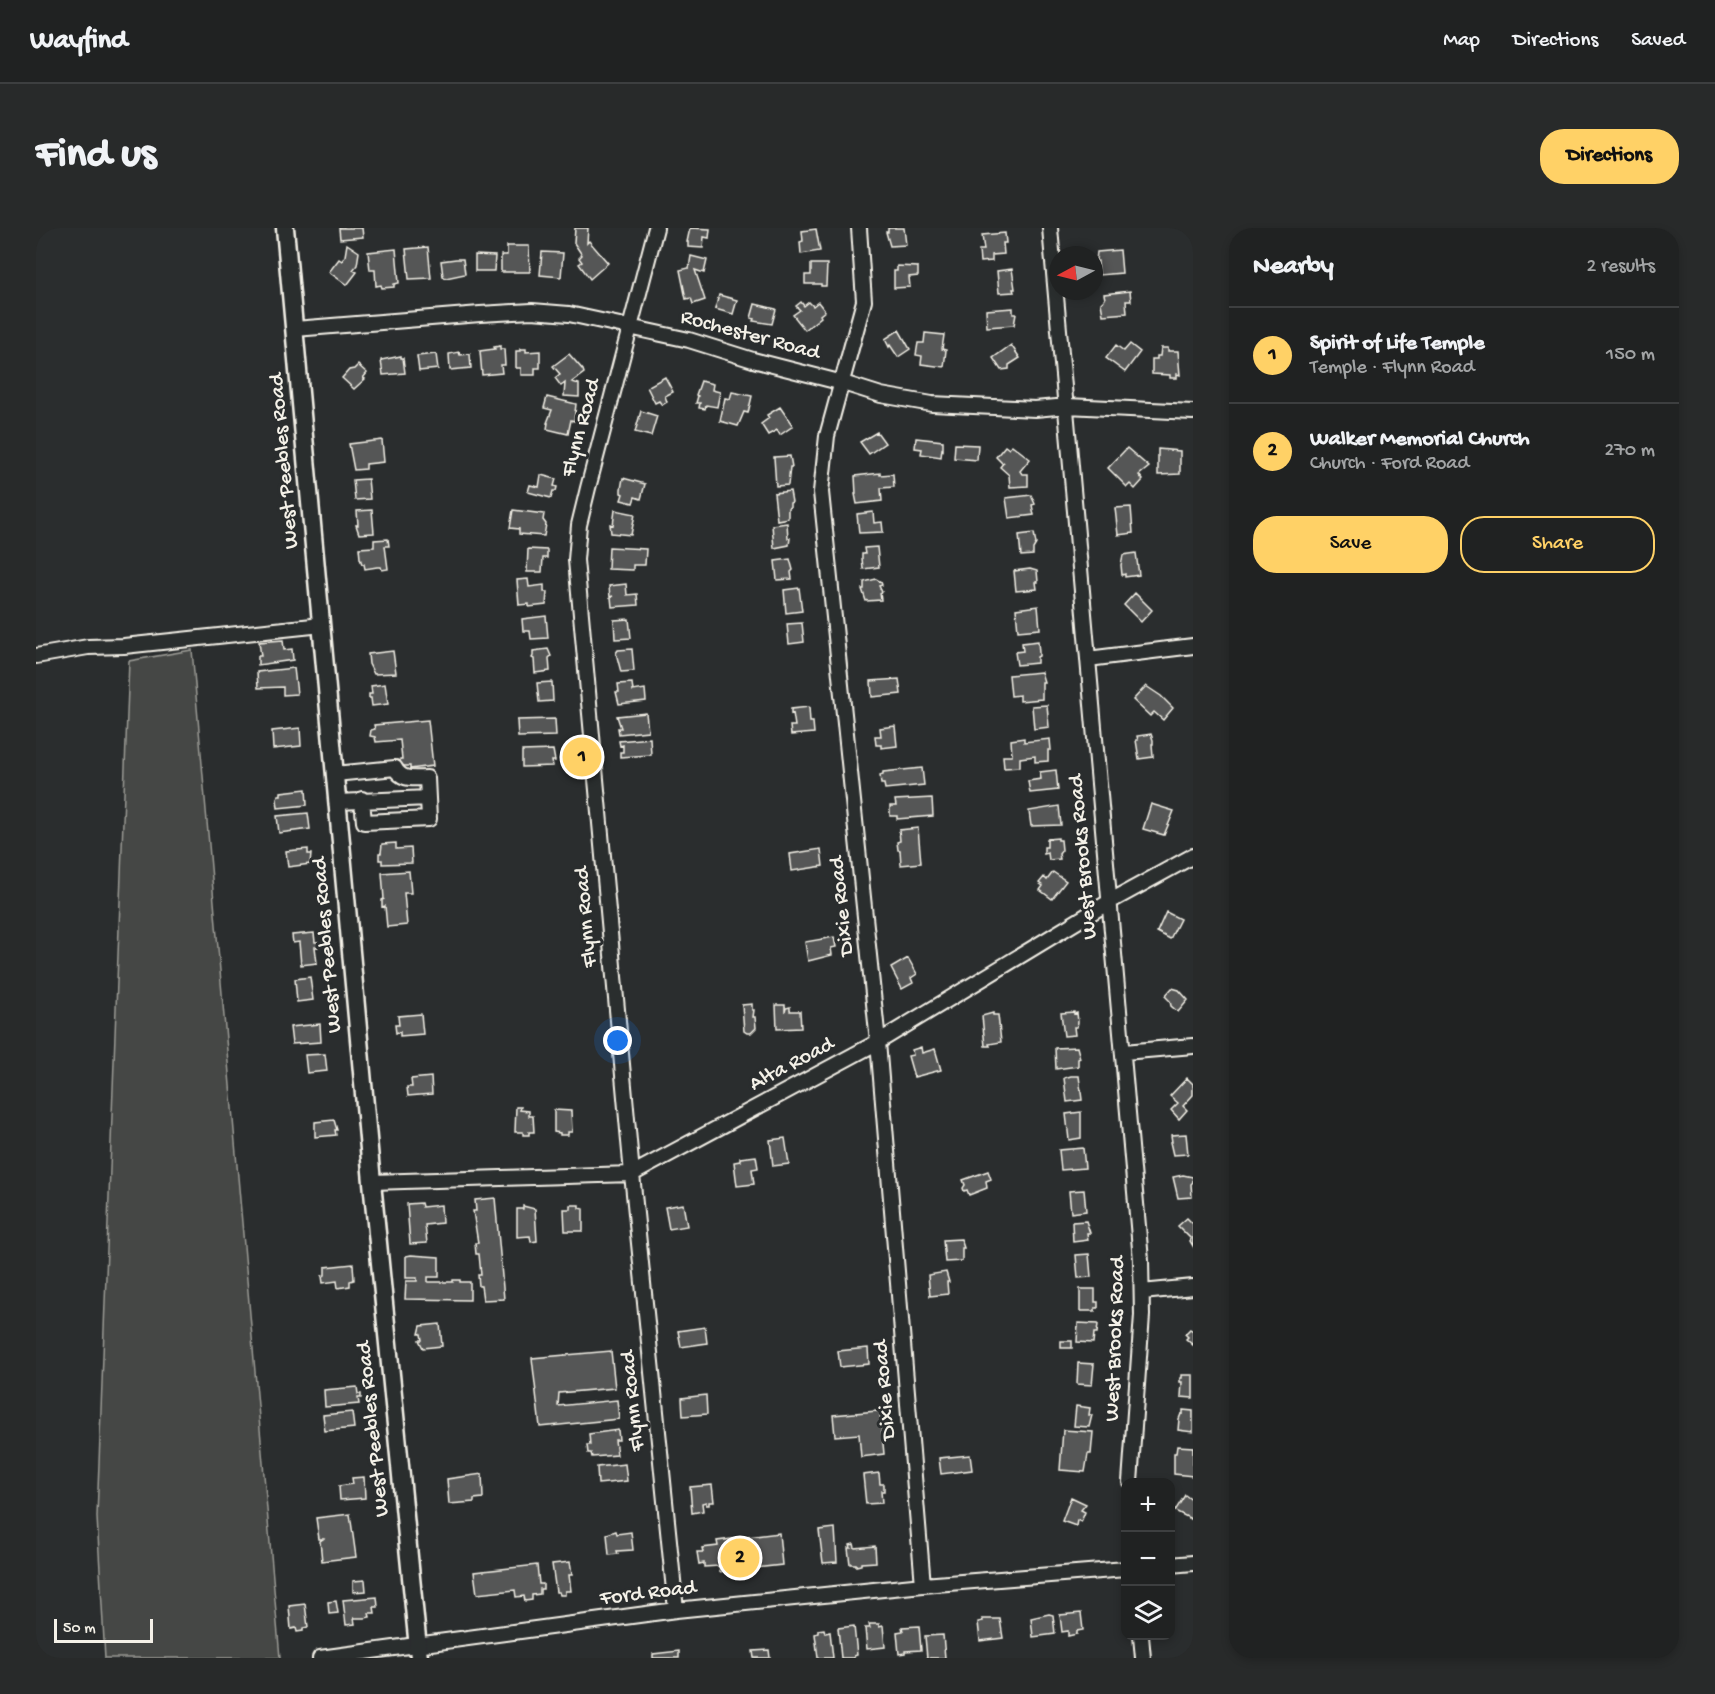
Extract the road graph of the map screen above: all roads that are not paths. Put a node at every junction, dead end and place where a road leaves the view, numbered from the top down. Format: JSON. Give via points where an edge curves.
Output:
{"nodes":[{"id":1,"x":285,"y":228,"type":"edge"},
{"id":2,"x":656,"y":228,"type":"edge"},
{"id":3,"x":859,"y":228,"type":"edge"},
{"id":4,"x":1050,"y":228,"type":"edge"},
{"id":5,"x":630,"y":328,"type":"junction"},
{"id":6,"x":295,"y":329,"type":"junction"},
{"id":7,"x":843,"y":383,"type":"junction"},
{"id":8,"x":1066,"y":406,"type":"junction"},
{"id":9,"x":1193,"y":412,"type":"edge"},
{"id":10,"x":322,"y":625,"type":"junction"},
{"id":11,"x":1193,"y":646,"type":"edge"},
{"id":12,"x":36,"y":656,"type":"edge"},
{"id":13,"x":1088,"y":660,"type":"junction"},
{"id":14,"x":335,"y":774,"type":"junction"},
{"id":15,"x":428,"y":798,"type":"junction"},
{"id":16,"x":362,"y":799,"type":"junction"},
{"id":17,"x":338,"y":802,"type":"junction"},
{"id":18,"x":1193,"y":856,"type":"edge"},
{"id":19,"x":1109,"y":902,"type":"junction"},
{"id":20,"x":878,"y":1042,"type":"junction"},
{"id":21,"x":1193,"y":1046,"type":"edge"},
{"id":22,"x":1124,"y":1052,"type":"junction"},
{"id":23,"x":632,"y":1174,"type":"junction"},
{"id":24,"x":372,"y":1182,"type":"junction"},
{"id":25,"x":1193,"y":1287,"type":"edge"},
{"id":26,"x":1142,"y":1292,"type":"junction"},
{"id":27,"x":1131,"y":1478,"type":"edge"},
{"id":28,"x":1193,"y":1563,"type":"edge"},
{"id":29,"x":1175,"y":1565,"type":"edge"},
{"id":30,"x":1121,"y":1569,"type":"edge"},
{"id":31,"x":923,"y":1585,"type":"junction"},
{"id":32,"x":676,"y":1610,"type":"junction"},
{"id":33,"x":1141,"y":1640,"type":"edge"},
{"id":34,"x":419,"y":1652,"type":"edge"},
{"id":35,"x":320,"y":1658,"type":"edge"},
{"id":36,"x":1143,"y":1658,"type":"edge"}],
"edges":[{"from":1,"to":6,"type":"main road","name":"West Peebles Road"},
{"from":2,"to":5,"type":"street","name":"Flynn Road"},
{"from":3,"to":7,"type":"street","name":"Dixie Road","via":[[864,301]]},
{"from":4,"to":8,"type":"street","name":"West Brooks Road"},
{"from":5,"to":6,"type":"street","name":"Rochester Road","via":[[569,314],[532,311]]},
{"from":5,"to":7,"type":"street","name":"Rochester Road","via":[[689,340]]},
{"from":5,"to":23,"type":"street","name":"Flynn Road","via":[[581,516],[576,560]]},
{"from":6,"to":10,"type":"main road","name":"West Peebles Road"},
{"from":7,"to":8,"type":"street","name":"Rochester Road","via":[[932,404],[1035,409]]},
{"from":7,"to":20,"type":"street","name":"Dixie Road","via":[[827,436],[821,492]]},
{"from":8,"to":9,"type":"street","name":"Rochester Road"},
{"from":8,"to":13,"type":"street","name":"West Brooks Road"},
{"from":10,"to":12,"type":"street","via":[[88,647]]},
{"from":10,"to":14,"type":"main road","name":"West Peebles Road"},
{"from":11,"to":13,"type":"street"},
{"from":13,"to":19,"type":"street","name":"West Brooks Road"},
{"from":14,"to":15,"type":"street","via":[[394,768],[407,779],[427,778]]},
{"from":14,"to":17,"type":"main road","name":"West Peebles Road"},
{"from":15,"to":16,"type":"street"},
{"from":15,"to":16,"type":"street","via":[[429,819],[364,822]]},
{"from":16,"to":17,"type":"street"},
{"from":17,"to":24,"type":"main road","name":"West Peebles Road"},
{"from":18,"to":19,"type":"street","name":"Alta Road"},
{"from":19,"to":20,"type":"street","name":"Alta Road"},
{"from":19,"to":22,"type":"street","name":"West Brooks Road"},
{"from":20,"to":23,"type":"street","name":"Alta Road"},
{"from":20,"to":31,"type":"street","name":"Dixie Road"},
{"from":21,"to":22,"type":"street"},
{"from":22,"to":26,"type":"street","name":"West Brooks Road"},
{"from":23,"to":24,"type":"street","name":"Alta Road"},
{"from":23,"to":32,"type":"street","name":"Flynn Road"},
{"from":24,"to":34,"type":"main road","name":"West Peebles Road"},
{"from":25,"to":26,"type":"street"},
{"from":26,"to":27,"type":"street","name":"West Brooks Road"},
{"from":28,"to":29,"type":"street"},
{"from":30,"to":31,"type":"street","name":"Ford Road"},
{"from":31,"to":32,"type":"street","name":"Ford Road"},
{"from":32,"to":34,"type":"street","name":"Ford Road"},
{"from":33,"to":36,"type":"street"},
{"from":34,"to":35,"type":"street","name":"Ford Road"}]}
